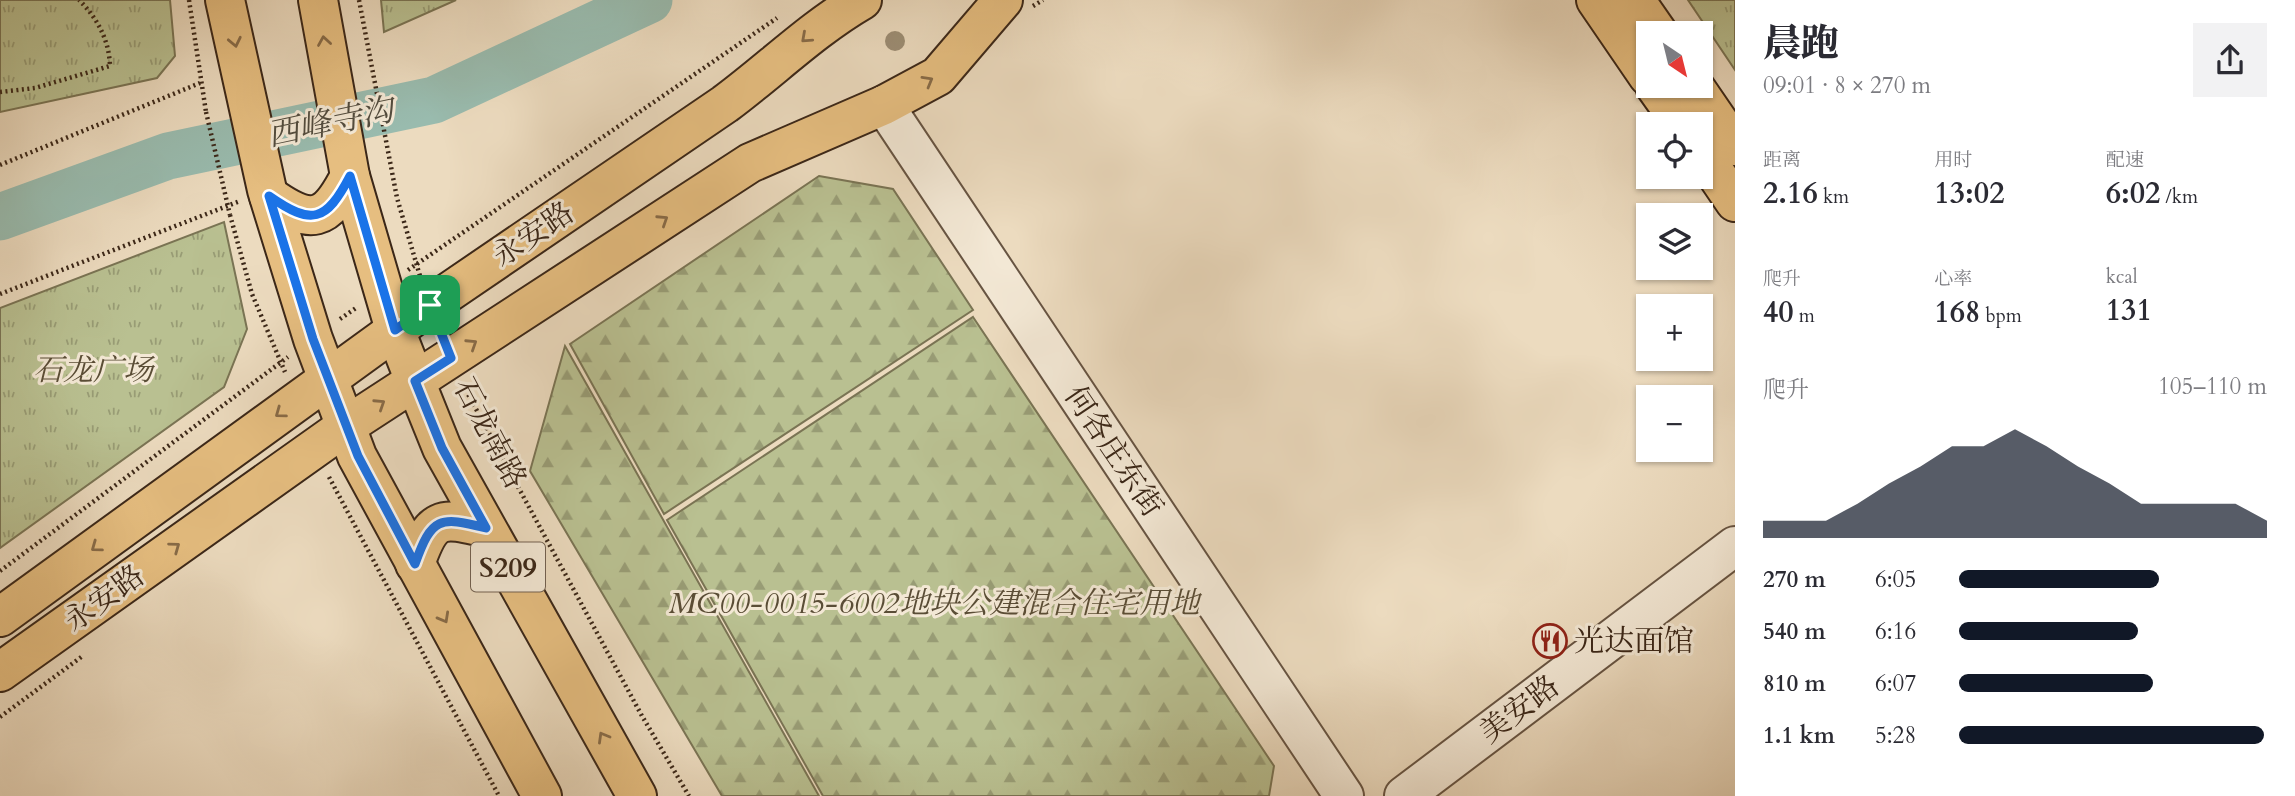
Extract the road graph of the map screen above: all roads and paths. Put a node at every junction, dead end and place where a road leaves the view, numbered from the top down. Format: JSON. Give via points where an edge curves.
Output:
{"nodes":[{"id":1,"x":79,"y":0,"type":"edge"},
{"id":2,"x":189,"y":0,"type":"edge"},
{"id":3,"x":225,"y":0,"type":"edge"},
{"id":4,"x":318,"y":0,"type":"edge"},
{"id":5,"x":359,"y":0,"type":"edge"},
{"id":6,"x":862,"y":0,"type":"edge"},
{"id":7,"x":1003,"y":0,"type":"edge"},
{"id":8,"x":1596,"y":0,"type":"edge"},
{"id":9,"x":1635,"y":0,"type":"edge"},
{"id":10,"x":1650,"y":21,"type":"edge"},
{"id":11,"x":1636,"y":58,"type":"edge"},
{"id":12,"x":200,"y":83,"type":"junction"},
{"id":13,"x":0,"y":92,"type":"edge"},
{"id":14,"x":1701,"y":98,"type":"edge"},
{"id":15,"x":884,"y":105,"type":"junction"},
{"id":16,"x":1735,"y":146,"type":"edge"},
{"id":17,"x":0,"y":165,"type":"edge"},
{"id":18,"x":1713,"y":170,"type":"edge"},
{"id":19,"x":350,"y":176,"type":"junction"},
{"id":20,"x":268,"y":193,"type":"junction"},
{"id":21,"x":1735,"y":202,"type":"edge"},
{"id":22,"x":0,"y":294,"type":"edge"},
{"id":23,"x":430,"y":305,"type":"junction"},
{"id":24,"x":395,"y":330,"type":"junction"},
{"id":25,"x":451,"y":358,"type":"junction"},
{"id":26,"x":281,"y":363,"type":"dead end"},
{"id":27,"x":328,"y":379,"type":"junction"},
{"id":28,"x":415,"y":381,"type":"junction"},
{"id":29,"x":346,"y":426,"type":"junction"},
{"id":30,"x":486,"y":528,"type":"junction"},
{"id":31,"x":1735,"y":547,"type":"edge"},
{"id":32,"x":415,"y":564,"type":"junction"},
{"id":33,"x":0,"y":617,"type":"edge"},
{"id":34,"x":0,"y":672,"type":"edge"},
{"id":35,"x":542,"y":796,"type":"edge"},
{"id":36,"x":637,"y":796,"type":"edge"},
{"id":37,"x":690,"y":796,"type":"edge"},
{"id":38,"x":1344,"y":796,"type":"edge"},
{"id":39,"x":1404,"y":796,"type":"edge"}],
"edges":[{"from":1,"to":13,"type":"path","via":[[95,16],[110,66],[35,88]]},
{"from":2,"to":12,"type":"path"},
{"from":3,"to":20,"type":"main road","number":"S209","one_way":true},
{"from":19,"to":4,"type":"main road","name":"石龙南路","number":"S209","one_way":true},
{"from":5,"to":23,"type":"path","via":[[391,169]]},
{"from":6,"to":23,"type":"main road","name":"永安路","one_way":true,"via":[[826,20],[725,104]]},
{"from":15,"to":7,"type":"main road","name":"永安路","one_way":true,"via":[[938,76]]},
{"from":8,"to":11,"type":"main road"},
{"from":9,"to":10,"type":"main road"},
{"from":12,"to":17,"type":"path"},
{"from":12,"to":26,"type":"path","bridge":true,"via":[[252,294]]},
{"from":14,"to":16,"type":"main road"},
{"from":25,"to":15,"type":"main road","name":"永安路","one_way":true,"via":[[750,163]]},
{"from":15,"to":38,"type":"street","name":"何各庄东街"},
{"from":18,"to":21,"type":"main road"},
{"from":19,"to":20,"type":"main road","via":[[323,215],[307,217]]},
{"from":19,"to":24,"type":"main road","name":"石龙南路","number":"S209"},
{"from":20,"to":22,"type":"path"},
{"from":20,"to":27,"type":"main road","number":"S209"},
{"from":23,"to":24,"type":"main road","name":"永安路"},
{"from":24,"to":27,"type":"main road","name":"永安路"},
{"from":24,"to":28,"type":"main road","name":"石龙南路","number":"S209"},
{"from":25,"to":28,"type":"main road","name":"永安路"},
{"from":25,"to":37,"type":"path","name":"石龙南路","via":[[635,704]]},
{"from":27,"to":29,"type":"main road","number":"S209"},
{"from":27,"to":33,"type":"main road","name":"永安路","one_way":true},
{"from":29,"to":28,"type":"main road","name":"永安路","one_way":true},
{"from":28,"to":30,"type":"main road","name":"石龙南路","number":"S209","via":[[442,448]]},
{"from":29,"to":32,"type":"main road","number":"S209"},
{"from":34,"to":29,"type":"main road","name":"永安路","one_way":true},
{"from":30,"to":32,"type":"main road","via":[[446,519],[435,524],[425,535]]},
{"from":36,"to":30,"type":"main road","name":"石龙南路","number":"S209","one_way":true},
{"from":31,"to":39,"type":"street","name":"美安路"},
{"from":32,"to":35,"type":"main road","number":"S209","one_way":true}]}
